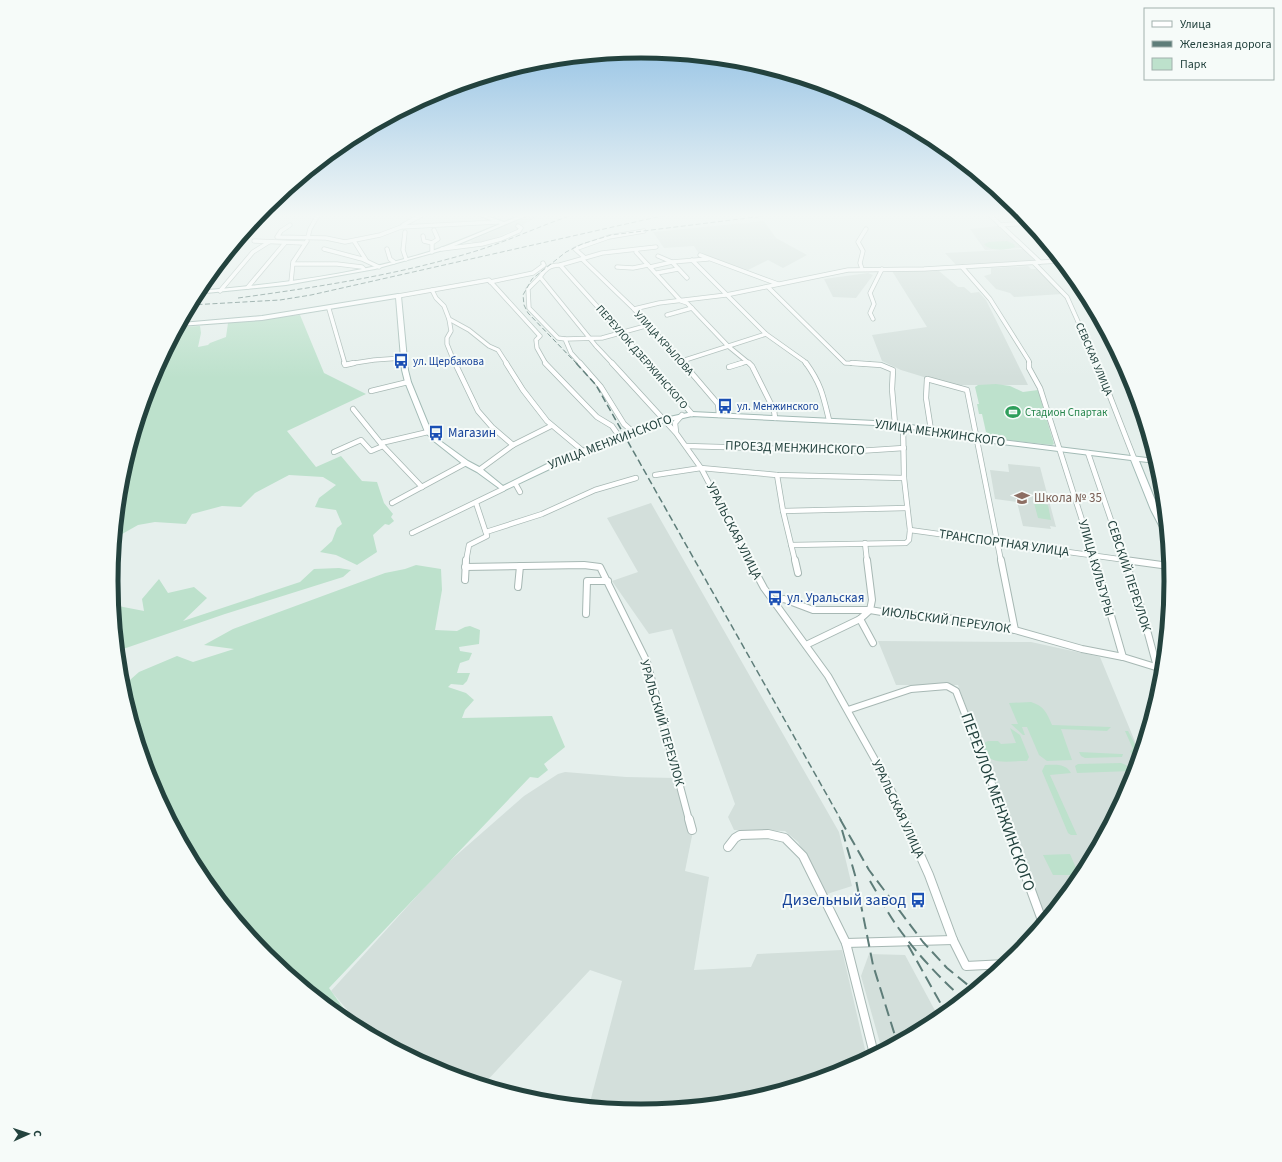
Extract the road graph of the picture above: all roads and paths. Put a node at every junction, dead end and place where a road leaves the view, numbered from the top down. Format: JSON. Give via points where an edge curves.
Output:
{"nodes":[{"id":1,"x":239,"y":269,"type":"edge"},
{"id":2,"x":263,"y":269,"type":"edge"},
{"id":3,"x":292,"y":269,"type":"edge"},
{"id":4,"x":363,"y":269,"type":"edge"},
{"id":5,"x":538,"y":269,"type":"edge"},
{"id":6,"x":545,"y":269,"type":"edge"},
{"id":7,"x":564,"y":269,"type":"edge"},
{"id":8,"x":594,"y":269,"type":"edge"},
{"id":9,"x":653,"y":269,"type":"edge"},
{"id":10,"x":677,"y":269,"type":"edge"},
{"id":11,"x":678,"y":269,"type":"edge"},
{"id":12,"x":701,"y":269,"type":"edge"},
{"id":13,"x":740,"y":269,"type":"edge"},
{"id":14,"x":859,"y":269,"type":"edge"},
{"id":15,"x":882,"y":269,"type":"edge"},
{"id":16,"x":965,"y":269,"type":"edge"},
{"id":17,"x":1040,"y":269,"type":"edge"},
{"id":18,"x":657,"y":273,"type":"junction"},
{"id":19,"x":540,"y":277,"type":"junction"},
{"id":20,"x":688,"y":278,"type":"dead end"},
{"id":21,"x":488,"y":281,"type":"junction"},
{"id":22,"x":291,"y":282,"type":"junction"},
{"id":23,"x":779,"y":284,"type":"junction"},
{"id":24,"x":768,"y":287,"type":"junction"},
{"id":25,"x":248,"y":288,"type":"junction"},
{"id":26,"x":432,"y":290,"type":"junction"},
{"id":27,"x":220,"y":291,"type":"junction"},
{"id":28,"x":205,"y":292,"type":"edge"},
{"id":29,"x":726,"y":295,"type":"junction"},
{"id":30,"x":398,"y":296,"type":"junction"},
{"id":31,"x":681,"y":301,"type":"junction"},
{"id":32,"x":692,"y":308,"type":"junction"},
{"id":33,"x":329,"y":309,"type":"junction"},
{"id":34,"x":634,"y":309,"type":"junction"},
{"id":35,"x":667,"y":315,"type":"dead end"},
{"id":36,"x":449,"y":319,"type":"junction"},
{"id":37,"x":873,"y":319,"type":"dead end"},
{"id":38,"x":185,"y":325,"type":"edge"},
{"id":39,"x":649,"y":325,"type":"junction"},
{"id":40,"x":622,"y":333,"type":"junction"},
{"id":41,"x":766,"y":334,"type":"junction"},
{"id":42,"x":565,"y":339,"type":"junction"},
{"id":43,"x":592,"y":339,"type":"junction"},
{"id":44,"x":728,"y":346,"type":"junction"},
{"id":45,"x":402,"y":358,"type":"junction"},
{"id":46,"x":682,"y":361,"type":"junction"},
{"id":47,"x":747,"y":362,"type":"junction"},
{"id":48,"x":729,"y":368,"type":"dead end"},
{"id":49,"x":408,"y":382,"type":"junction"},
{"id":50,"x":371,"y":391,"type":"dead end"},
{"id":51,"x":353,"y":409,"type":"dead end"},
{"id":52,"x":692,"y":414,"type":"junction"},
{"id":53,"x":682,"y":415,"type":"junction"},
{"id":54,"x":719,"y":415,"type":"junction"},
{"id":55,"x":775,"y":418,"type":"junction"},
{"id":56,"x":665,"y":420,"type":"junction"},
{"id":57,"x":829,"y":420,"type":"junction"},
{"id":58,"x":895,"y":424,"type":"junction"},
{"id":59,"x":903,"y":425,"type":"junction"},
{"id":60,"x":552,"y":426,"type":"junction"},
{"id":61,"x":931,"y":430,"type":"junction"},
{"id":62,"x":632,"y":431,"type":"junction"},
{"id":63,"x":428,"y":432,"type":"junction"},
{"id":64,"x":676,"y":433,"type":"junction"},
{"id":65,"x":619,"y":436,"type":"junction"},
{"id":66,"x":977,"y":439,"type":"junction"},
{"id":67,"x":382,"y":444,"type":"junction"},
{"id":68,"x":513,"y":445,"type":"junction"},
{"id":69,"x":686,"y":446,"type":"junction"},
{"id":70,"x":904,"y":448,"type":"junction"},
{"id":71,"x":1060,"y":450,"type":"junction"},
{"id":72,"x":583,"y":451,"type":"junction"},
{"id":73,"x":334,"y":452,"type":"dead end"},
{"id":74,"x":1088,"y":453,"type":"junction"},
{"id":75,"x":1134,"y":458,"type":"junction"},
{"id":76,"x":1149,"y":460,"type":"edge"},
{"id":77,"x":466,"y":463,"type":"junction"},
{"id":78,"x":701,"y":468,"type":"junction"},
{"id":79,"x":479,"y":470,"type":"junction"},
{"id":80,"x":655,"y":475,"type":"dead end"},
{"id":81,"x":777,"y":475,"type":"junction"},
{"id":82,"x":636,"y":478,"type":"dead end"},
{"id":83,"x":904,"y":478,"type":"junction"},
{"id":84,"x":514,"y":483,"type":"junction"},
{"id":85,"x":422,"y":487,"type":"junction"},
{"id":86,"x":503,"y":489,"type":"junction"},
{"id":87,"x":520,"y":492,"type":"dead end"},
{"id":88,"x":392,"y":503,"type":"dead end"},
{"id":89,"x":476,"y":503,"type":"junction"},
{"id":90,"x":907,"y":508,"type":"junction"},
{"id":91,"x":1155,"y":510,"type":"junction"},
{"id":92,"x":783,"y":511,"type":"junction"},
{"id":93,"x":1160,"y":511,"type":"edge"},
{"id":94,"x":1161,"y":521,"type":"edge"},
{"id":95,"x":910,"y":530,"type":"junction"},
{"id":96,"x":486,"y":532,"type":"junction"},
{"id":97,"x":412,"y":533,"type":"dead end"},
{"id":98,"x":998,"y":542,"type":"junction"},
{"id":99,"x":865,"y":543,"type":"junction"},
{"id":100,"x":791,"y":545,"type":"junction"},
{"id":101,"x":1094,"y":556,"type":"junction"},
{"id":102,"x":1125,"y":560,"type":"junction"},
{"id":103,"x":1164,"y":565,"type":"edge"},
{"id":104,"x":520,"y":566,"type":"junction"},
{"id":105,"x":465,"y":567,"type":"junction"},
{"id":106,"x":798,"y":573,"type":"dead end"},
{"id":107,"x":466,"y":580,"type":"dead end"},
{"id":108,"x":608,"y":581,"type":"junction"},
{"id":109,"x":518,"y":587,"type":"dead end"},
{"id":110,"x":773,"y":601,"type":"junction"},
{"id":111,"x":870,"y":610,"type":"junction"},
{"id":112,"x":586,"y":614,"type":"dead end"},
{"id":113,"x":860,"y":619,"type":"junction"},
{"id":114,"x":1015,"y":630,"type":"junction"},
{"id":115,"x":873,"y":643,"type":"dead end"},
{"id":116,"x":806,"y":645,"type":"junction"},
{"id":117,"x":1123,"y":657,"type":"junction"},
{"id":118,"x":1158,"y":661,"type":"edge"},
{"id":119,"x":1157,"y":667,"type":"edge"},
{"id":120,"x":848,"y":710,"type":"junction"},
{"id":121,"x":692,"y":830,"type":"dead end"},
{"id":122,"x":728,"y":847,"type":"dead end"},
{"id":123,"x":1041,"y":917,"type":"edge"},
{"id":124,"x":953,"y":940,"type":"junction"},
{"id":125,"x":846,"y":943,"type":"junction"},
{"id":126,"x":996,"y":964,"type":"edge"},
{"id":127,"x":873,"y":1050,"type":"edge"}],
"edges":[{"from":1,"to":27,"type":"street"},
{"from":2,"to":25,"type":"street"},
{"from":3,"to":22,"type":"street"},
{"from":4,"to":22,"type":"street"},
{"from":5,"to":21,"type":"street","via":[[533,273]]},
{"from":6,"to":19,"type":"street"},
{"from":7,"to":40,"type":"street","name":"ПЕРЕУЛОК ДЗЕРЖИНСКОГО"},
{"from":8,"to":34,"type":"street","name":"УЛИЦА КРЫЛОВА"},
{"from":9,"to":18,"type":"street"},
{"from":10,"to":18,"type":"street"},
{"from":11,"to":20,"type":"street"},
{"from":12,"to":29,"type":"street"},
{"from":13,"to":23,"type":"street"},
{"from":14,"to":23,"type":"street"},
{"from":15,"to":37,"type":"street","via":[[870,293],[874,304],[870,313]]},
{"from":16,"to":71,"type":"street","name":"УЛИЦА КУЛЬТУРЫ","via":[[990,299],[1029,361],[1029,368],[1040,388]]},
{"from":17,"to":75,"type":"street","name":"СЕВСКАЯ УЛИЦА","via":[[1067,297],[1104,380]]},
{"from":18,"to":31,"type":"street"},
{"from":19,"to":42,"type":"street","via":[[528,289],[530,308],[558,338]]},
{"from":19,"to":43,"type":"street","name":"УРАЛЬСКАЯ УЛИЦА"},
{"from":21,"to":26,"type":"street"},
{"from":21,"to":65,"type":"street","via":[[540,336],[536,340],[537,348],[554,373],[597,417],[612,426]]},
{"from":22,"to":25,"type":"street"},
{"from":23,"to":24,"type":"street"},
{"from":24,"to":29,"type":"street"},
{"from":24,"to":58,"type":"street","via":[[845,363],[881,365],[893,370]]},
{"from":25,"to":27,"type":"street"},
{"from":26,"to":30,"type":"street"},
{"from":26,"to":36,"type":"street","via":[[444,306]]},
{"from":27,"to":28,"type":"street"},
{"from":29,"to":31,"type":"street"},
{"from":29,"to":41,"type":"street"},
{"from":30,"to":33,"type":"street"},
{"from":30,"to":45,"type":"street"},
{"from":31,"to":32,"type":"street"},
{"from":31,"to":34,"type":"street","via":[[645,305]]},
{"from":32,"to":35,"type":"street"},
{"from":32,"to":44,"type":"street"},
{"from":33,"to":38,"type":"street","via":[[211,324]]},
{"from":33,"to":45,"type":"street","via":[[345,365]]},
{"from":34,"to":39,"type":"street","name":"УЛИЦА КРЫЛОВА"},
{"from":36,"to":60,"type":"street","via":[[498,350],[523,390]]},
{"from":36,"to":68,"type":"street","via":[[451,331],[446,338],[447,344],[478,411]]},
{"from":39,"to":40,"type":"street"},
{"from":39,"to":46,"type":"street","name":"УЛИЦА КРЫЛОВА"},
{"from":40,"to":43,"type":"street"},
{"from":40,"to":52,"type":"street","name":"ПЕРЕУЛОК ДЗЕРЖИНСКОГО"},
{"from":41,"to":44,"type":"street"},
{"from":41,"to":57,"type":"street","via":[[804,361],[810,369],[823,394]]},
{"from":42,"to":43,"type":"street"},
{"from":42,"to":62,"type":"street","via":[[571,353],[601,387],[624,424]]},
{"from":43,"to":56,"type":"street","name":"УРАЛЬСКАЯ УЛИЦА"},
{"from":44,"to":46,"type":"street"},
{"from":44,"to":47,"type":"street"},
{"from":45,"to":49,"type":"street"},
{"from":46,"to":54,"type":"street","name":"УЛИЦА КРЫЛОВА","via":[[718,404]]},
{"from":47,"to":48,"type":"street"},
{"from":47,"to":55,"type":"street","via":[[752,366],[774,410]]},
{"from":49,"to":50,"type":"street"},
{"from":49,"to":63,"type":"street"},
{"from":51,"to":67,"type":"street"},
{"from":52,"to":53,"type":"street","name":"УЛИЦА МЕНЖИНСКОГО"},
{"from":52,"to":54,"type":"street","name":"УЛИЦА МЕНЖИНСКОГО"},
{"from":53,"to":56,"type":"street","name":"УЛИЦА МЕНЖИНСКОГО"},
{"from":53,"to":64,"type":"street","via":[[675,423]]},
{"from":54,"to":55,"type":"street","name":"УЛИЦА МЕНЖИНСКОГО"},
{"from":55,"to":57,"type":"street","name":"УЛИЦА МЕНЖИНСКОГО"},
{"from":56,"to":62,"type":"street","name":"УЛИЦА МЕНЖИНСКОГО"},
{"from":56,"to":64,"type":"street","name":"УРАЛЬСКАЯ УЛИЦА"},
{"from":57,"to":58,"type":"street","name":"УЛИЦА МЕНЖИНСКОГО"},
{"from":58,"to":59,"type":"street","name":"УЛИЦА МЕНЖИНСКОГО"},
{"from":59,"to":61,"type":"street","name":"УЛИЦА МЕНЖИНСКОГО"},
{"from":59,"to":70,"type":"street"},
{"from":60,"to":68,"type":"street"},
{"from":60,"to":72,"type":"street"},
{"from":61,"to":66,"type":"street","name":"УЛИЦА МЕНЖИНСКОГО"},
{"from":61,"to":66,"type":"street","via":[[926,398],[927,379],[967,390]]},
{"from":62,"to":65,"type":"street","name":"УЛИЦА МЕНЖИНСКОГО"},
{"from":63,"to":67,"type":"street"},
{"from":63,"to":77,"type":"street"},
{"from":64,"to":69,"type":"street","name":"УРАЛЬСКАЯ УЛИЦА"},
{"from":65,"to":72,"type":"street","name":"УЛИЦА МЕНЖИНСКОГО"},
{"from":66,"to":71,"type":"street","name":"УЛИЦА МЕНЖИНСКОГО"},
{"from":66,"to":98,"type":"street"},
{"from":67,"to":73,"type":"street","via":[[371,450],[361,440]]},
{"from":67,"to":85,"type":"street"},
{"from":68,"to":79,"type":"street"},
{"from":69,"to":70,"type":"street","name":"ПРОЕЗД МЕНЖИНСКОГО","via":[[858,451]]},
{"from":69,"to":78,"type":"street","name":"УРАЛЬСКАЯ УЛИЦА"},
{"from":70,"to":83,"type":"street"},
{"from":71,"to":74,"type":"street","name":"УЛИЦА МЕНЖИНСКОГО"},
{"from":71,"to":101,"type":"street","name":"УЛИЦА КУЛЬТУРЫ"},
{"from":72,"to":84,"type":"street","name":"УЛИЦА МЕНЖИНСКОГО"},
{"from":74,"to":75,"type":"street","name":"УЛИЦА МЕНЖИНСКОГО"},
{"from":74,"to":102,"type":"street","name":"СЕВСКИЙ ПЕРЕУЛОК"},
{"from":75,"to":76,"type":"street","name":"УЛИЦА МЕНЖИНСКОГО"},
{"from":75,"to":91,"type":"street","name":"СЕВСКАЯ УЛИЦА"},
{"from":77,"to":79,"type":"street"},
{"from":77,"to":85,"type":"street"},
{"from":78,"to":80,"type":"street"},
{"from":78,"to":81,"type":"street"},
{"from":78,"to":110,"type":"street","name":"УРАЛЬСКАЯ УЛИЦА","via":[[747,558]]},
{"from":79,"to":86,"type":"street"},
{"from":81,"to":83,"type":"street"},
{"from":81,"to":92,"type":"street"},
{"from":82,"to":96,"type":"street","via":[[595,490],[542,514]]},
{"from":83,"to":90,"type":"street"},
{"from":84,"to":86,"type":"street","name":"УЛИЦА МЕНЖИНСКОГО"},
{"from":84,"to":87,"type":"street"},
{"from":85,"to":88,"type":"street"},
{"from":86,"to":89,"type":"street","name":"УЛИЦА МЕНЖИНСКОГО"},
{"from":89,"to":96,"type":"street"},
{"from":89,"to":97,"type":"street","name":"УЛИЦА МЕНЖИНСКОГО"},
{"from":90,"to":92,"type":"street"},
{"from":90,"to":95,"type":"street"},
{"from":91,"to":93,"type":"street"},
{"from":91,"to":94,"type":"street","name":"СЕВСКАЯ УЛИЦА"},
{"from":92,"to":100,"type":"street"},
{"from":95,"to":98,"type":"street","name":"ТРАНСПОРТНАЯ УЛИЦА"},
{"from":95,"to":99,"type":"street","via":[[906,543]]},
{"from":96,"to":105,"type":"street","via":[[487,536],[469,545]]},
{"from":98,"to":101,"type":"street","name":"ТРАНСПОРТНАЯ УЛИЦА"},
{"from":98,"to":114,"type":"street"},
{"from":99,"to":100,"type":"street"},
{"from":99,"to":111,"type":"street","via":[[872,600]]},
{"from":100,"to":106,"type":"street"},
{"from":101,"to":102,"type":"street","name":"ТРАНСПОРТНАЯ УЛИЦА"},
{"from":101,"to":117,"type":"street","name":"УЛИЦА КУЛЬТУРЫ"},
{"from":102,"to":103,"type":"street","name":"ТРАНСПОРТНАЯ УЛИЦА"},
{"from":102,"to":118,"type":"street","name":"СЕВСКИЙ ПЕРЕУЛОК"},
{"from":104,"to":105,"type":"street","name":"УРАЛЬСКИЙ ПЕРЕУЛОК"},
{"from":104,"to":108,"type":"street","name":"УРАЛЬСКИЙ ПЕРЕУЛОК","via":[[591,565],[600,567]]},
{"from":104,"to":109,"type":"street"},
{"from":105,"to":107,"type":"street"},
{"from":108,"to":112,"type":"street","via":[[587,581]]},
{"from":108,"to":121,"type":"street","name":"УРАЛЬСКИЙ ПЕРЕУЛОК","via":[[647,662]]},
{"from":110,"to":111,"type":"street","via":[[784,599],[814,610]]},
{"from":110,"to":116,"type":"street","name":"УРАЛЬСКАЯ УЛИЦА"},
{"from":111,"to":113,"type":"street","name":"ИЮЛЬСКИЙ ПЕРЕУЛОК"},
{"from":111,"to":114,"type":"street","name":"ИЮЛЬСКИЙ ПЕРЕУЛОК","via":[[956,619]]},
{"from":113,"to":115,"type":"street"},
{"from":113,"to":116,"type":"street","name":"ИЮЛЬСКИЙ ПЕРЕУЛОК"},
{"from":114,"to":117,"type":"street","name":"ИЮЛЬСКИЙ ПЕРЕУЛОК","via":[[1082,649]]},
{"from":116,"to":120,"type":"street","name":"УРАЛЬСКАЯ УЛИЦА"},
{"from":117,"to":119,"type":"street","name":"ИЮЛЬСКИЙ ПЕРЕУЛОК"},
{"from":120,"to":123,"type":"street","name":"ПЕРЕУЛОК МЕНЖИНСКОГО","via":[[911,689],[947,686],[956,691]]},
{"from":120,"to":124,"type":"street","name":"УРАЛЬСКАЯ УЛИЦА","via":[[888,783],[929,875]]},
{"from":122,"to":125,"type":"street","via":[[736,837],[749,834],[774,834],[795,846],[803,856]]},
{"from":124,"to":125,"type":"street"},
{"from":124,"to":126,"type":"street","name":"УРАЛЬСКАЯ УЛИЦА","via":[[966,966]]},
{"from":125,"to":127,"type":"street"}]}
